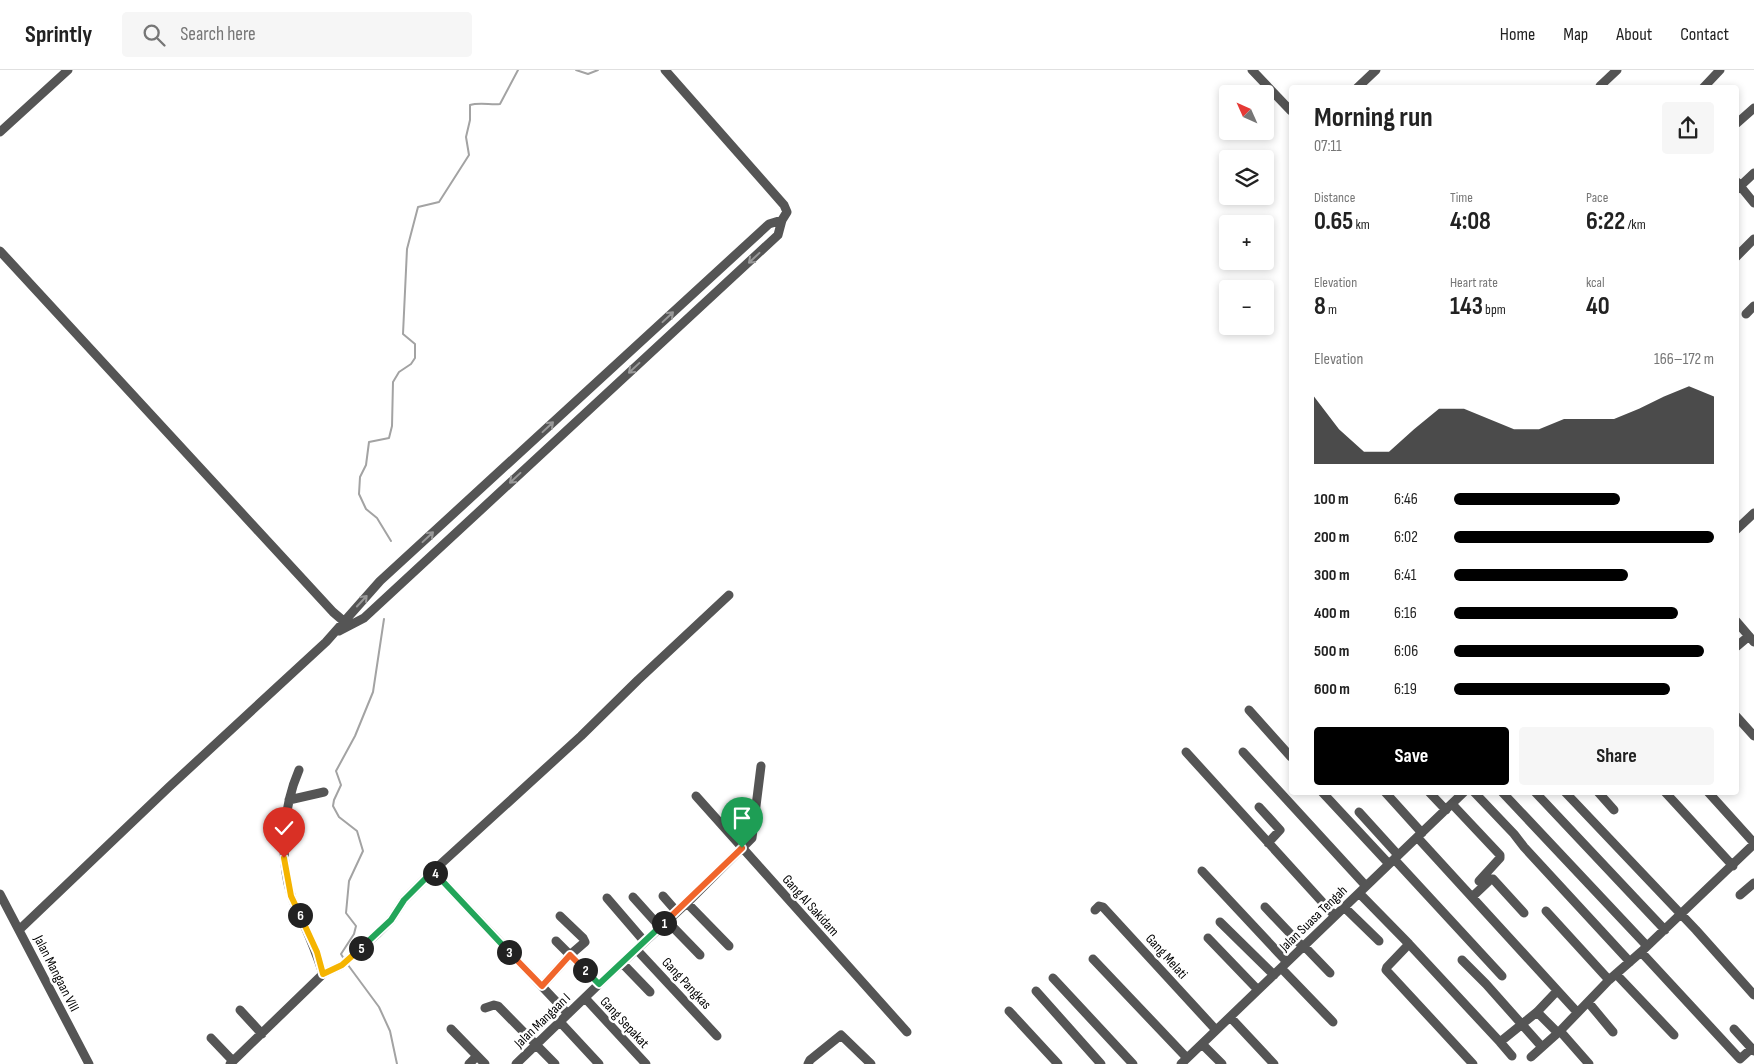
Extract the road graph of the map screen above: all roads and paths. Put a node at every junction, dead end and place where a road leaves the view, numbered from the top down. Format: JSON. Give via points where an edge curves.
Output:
{"nodes":[{"id":1,"x":68,"y":70,"type":"edge"},
{"id":2,"x":665,"y":70,"type":"edge"},
{"id":3,"x":1252,"y":70,"type":"edge"},
{"id":4,"x":1376,"y":70,"type":"edge"},
{"id":5,"x":1617,"y":70,"type":"edge"},
{"id":6,"x":1719,"y":70,"type":"edge"},
{"id":7,"x":1360,"y":85,"type":"edge"},
{"id":8,"x":1601,"y":85,"type":"edge"},
{"id":9,"x":1706,"y":85,"type":"edge"},
{"id":10,"x":1754,"y":108,"type":"edge"},
{"id":11,"x":1289,"y":109,"type":"edge"},
{"id":12,"x":1739,"y":121,"type":"edge"},
{"id":13,"x":0,"y":132,"type":"edge"},
{"id":14,"x":1754,"y":173,"type":"edge"},
{"id":15,"x":1739,"y":185,"type":"edge"},
{"id":16,"x":1739,"y":187,"type":"edge"},
{"id":17,"x":1754,"y":203,"type":"edge"},
{"id":18,"x":782,"y":220,"type":"junction"},
{"id":19,"x":1754,"y":239,"type":"edge"},
{"id":20,"x":0,"y":251,"type":"edge"},
{"id":21,"x":1739,"y":254,"type":"edge"},
{"id":22,"x":1754,"y":306,"type":"edge"},
{"id":23,"x":1746,"y":314,"type":"dead end"},
{"id":24,"x":1754,"y":513,"type":"edge"},
{"id":25,"x":1739,"y":527,"type":"edge"},
{"id":26,"x":729,"y":595,"type":"dead end"},
{"id":27,"x":347,"y":624,"type":"junction"},
{"id":28,"x":1739,"y":624,"type":"edge"},
{"id":29,"x":1752,"y":639,"type":"edge"},
{"id":30,"x":1739,"y":646,"type":"edge"},
{"id":31,"x":1249,"y":710,"type":"dead end"},
{"id":32,"x":1739,"y":719,"type":"edge"},
{"id":33,"x":1754,"y":736,"type":"edge"},
{"id":34,"x":1186,"y":752,"type":"dead end"},
{"id":35,"x":1243,"y":752,"type":"dead end"},
{"id":36,"x":1289,"y":754,"type":"edge"},
{"id":37,"x":761,"y":766,"type":"dead end"},
{"id":38,"x":299,"y":770,"type":"dead end"},
{"id":39,"x":324,"y":792,"type":"dead end"},
{"id":40,"x":1325,"y":795,"type":"edge"},
{"id":41,"x":1386,"y":795,"type":"edge"},
{"id":42,"x":1433,"y":795,"type":"edge"},
{"id":43,"x":1460,"y":795,"type":"edge"},
{"id":44,"x":1477,"y":795,"type":"edge"},
{"id":45,"x":1505,"y":795,"type":"edge"},
{"id":46,"x":1538,"y":795,"type":"edge"},
{"id":47,"x":1568,"y":795,"type":"edge"},
{"id":48,"x":1601,"y":795,"type":"edge"},
{"id":49,"x":1669,"y":795,"type":"edge"},
{"id":50,"x":1711,"y":795,"type":"edge"},
{"id":51,"x":696,"y":796,"type":"dead end"},
{"id":52,"x":289,"y":800,"type":"junction"},
{"id":53,"x":1259,"y":806,"type":"dead end"},
{"id":54,"x":1449,"y":807,"type":"junction"},
{"id":55,"x":1614,"y":810,"type":"dead end"},
{"id":56,"x":1358,"y":812,"type":"dead end"},
{"id":57,"x":1419,"y":835,"type":"junction"},
{"id":58,"x":1268,"y":843,"type":"junction"},
{"id":59,"x":1754,"y":844,"type":"edge"},
{"id":60,"x":742,"y":849,"type":"junction"},
{"id":61,"x":1394,"y":860,"type":"junction"},
{"id":62,"x":1733,"y":866,"type":"junction"},
{"id":63,"x":433,"y":871,"type":"junction"},
{"id":64,"x":1202,"y":871,"type":"dead end"},
{"id":65,"x":1754,"y":883,"type":"edge"},
{"id":66,"x":1484,"y":886,"type":"junction"},
{"id":67,"x":1362,"y":890,"type":"junction"},
{"id":68,"x":0,"y":894,"type":"edge"},
{"id":69,"x":1740,"y":895,"type":"dead end"},
{"id":70,"x":663,"y":896,"type":"dead end"},
{"id":71,"x":633,"y":897,"type":"dead end"},
{"id":72,"x":1472,"y":897,"type":"junction"},
{"id":73,"x":607,"y":898,"type":"dead end"},
{"id":74,"x":686,"y":903,"type":"junction"},
{"id":75,"x":1344,"y":907,"type":"junction"},
{"id":76,"x":1265,"y":908,"type":"dead end"},
{"id":77,"x":1095,"y":910,"type":"dead end"},
{"id":78,"x":1546,"y":911,"type":"dead end"},
{"id":79,"x":677,"y":912,"type":"junction"},
{"id":80,"x":1524,"y":913,"type":"dead end"},
{"id":81,"x":1680,"y":915,"type":"junction"},
{"id":82,"x":560,"y":916,"type":"dead end"},
{"id":83,"x":1335,"y":916,"type":"junction"},
{"id":84,"x":1220,"y":922,"type":"dead end"},
{"id":85,"x":664,"y":924,"type":"junction"},
{"id":86,"x":20,"y":930,"type":"junction"},
{"id":87,"x":1665,"y":930,"type":"junction"},
{"id":88,"x":1208,"y":938,"type":"dead end"},
{"id":89,"x":556,"y":941,"type":"dead end"},
{"id":90,"x":644,"y":941,"type":"junction"},
{"id":91,"x":1379,"y":941,"type":"dead end"},
{"id":92,"x":1410,"y":944,"type":"junction"},
{"id":93,"x":729,"y":946,"type":"dead end"},
{"id":94,"x":1303,"y":946,"type":"junction"},
{"id":95,"x":636,"y":949,"type":"junction"},
{"id":96,"x":1644,"y":949,"type":"junction"},
{"id":97,"x":570,"y":955,"type":"junction"},
{"id":98,"x":700,"y":955,"type":"dead end"},
{"id":99,"x":1093,"y":959,"type":"dead end"},
{"id":100,"x":1462,"y":960,"type":"dead end"},
{"id":101,"x":1630,"y":962,"type":"junction"},
{"id":102,"x":622,"y":963,"type":"junction"},
{"id":103,"x":1284,"y":965,"type":"junction"},
{"id":104,"x":1330,"y":972,"type":"dead end"},
{"id":105,"x":323,"y":974,"type":"junction"},
{"id":106,"x":1274,"y":975,"type":"junction"},
{"id":107,"x":1502,"y":976,"type":"dead end"},
{"id":108,"x":1613,"y":977,"type":"junction"},
{"id":109,"x":1053,"y":978,"type":"dead end"},
{"id":110,"x":599,"y":984,"type":"junction"},
{"id":111,"x":542,"y":986,"type":"junction"},
{"id":112,"x":1258,"y":990,"type":"junction"},
{"id":113,"x":1036,"y":991,"type":"dead end"},
{"id":114,"x":1557,"y":991,"type":"junction"},
{"id":115,"x":650,"y":992,"type":"dead end"},
{"id":116,"x":1754,"y":995,"type":"edge"},
{"id":117,"x":585,"y":998,"type":"junction"},
{"id":118,"x":1588,"y":1002,"type":"junction"},
{"id":119,"x":485,"y":1008,"type":"dead end"},
{"id":120,"x":240,"y":1010,"type":"dead end"},
{"id":121,"x":1008,"y":1011,"type":"dead end"},
{"id":122,"x":1537,"y":1012,"type":"junction"},
{"id":123,"x":1577,"y":1012,"type":"junction"},
{"id":124,"x":568,"y":1014,"type":"junction"},
{"id":125,"x":1230,"y":1017,"type":"junction"},
{"id":126,"x":560,"y":1022,"type":"junction"},
{"id":127,"x":1333,"y":1022,"type":"dead end"},
{"id":128,"x":1521,"y":1024,"type":"junction"},
{"id":129,"x":451,"y":1029,"type":"dead end"},
{"id":130,"x":1734,"y":1029,"type":"dead end"},
{"id":131,"x":1216,"y":1030,"type":"junction"},
{"id":132,"x":907,"y":1032,"type":"dead end"},
{"id":133,"x":1559,"y":1032,"type":"junction"},
{"id":134,"x":1614,"y":1032,"type":"dead end"},
{"id":135,"x":262,"y":1034,"type":"junction"},
{"id":136,"x":1674,"y":1035,"type":"dead end"},
{"id":137,"x":717,"y":1036,"type":"dead end"},
{"id":138,"x":211,"y":1038,"type":"dead end"},
{"id":139,"x":1500,"y":1042,"type":"junction"},
{"id":140,"x":536,"y":1044,"type":"junction"},
{"id":141,"x":1202,"y":1044,"type":"junction"},
{"id":142,"x":1542,"y":1047,"type":"junction"},
{"id":143,"x":1753,"y":1050,"type":"edge"},
{"id":144,"x":477,"y":1056,"type":"junction"},
{"id":145,"x":1512,"y":1056,"type":"dead end"},
{"id":146,"x":1531,"y":1057,"type":"dead end"},
{"id":147,"x":1184,"y":1061,"type":"edge"},
{"id":148,"x":232,"y":1063,"type":"edge"},
{"id":149,"x":89,"y":1064,"type":"edge"},
{"id":150,"x":469,"y":1064,"type":"edge"},
{"id":151,"x":485,"y":1064,"type":"edge"},
{"id":152,"x":516,"y":1064,"type":"edge"},
{"id":153,"x":555,"y":1064,"type":"edge"},
{"id":154,"x":599,"y":1064,"type":"edge"},
{"id":155,"x":646,"y":1064,"type":"edge"},
{"id":156,"x":808,"y":1064,"type":"edge"},
{"id":157,"x":871,"y":1064,"type":"edge"},
{"id":158,"x":1058,"y":1064,"type":"edge"},
{"id":159,"x":1101,"y":1064,"type":"edge"},
{"id":160,"x":1133,"y":1064,"type":"edge"},
{"id":161,"x":1222,"y":1064,"type":"edge"},
{"id":162,"x":1274,"y":1064,"type":"edge"},
{"id":163,"x":1473,"y":1064,"type":"edge"},
{"id":164,"x":1589,"y":1064,"type":"edge"}],
"edges":[{"from":1,"to":13,"type":"street"},
{"from":2,"to":18,"type":"street","via":[[784,205],[787,212]]},
{"from":3,"to":11,"type":"street"},
{"from":4,"to":7,"type":"street"},
{"from":5,"to":8,"type":"street"},
{"from":6,"to":9,"type":"street"},
{"from":10,"to":12,"type":"street"},
{"from":14,"to":15,"type":"street"},
{"from":16,"to":17,"type":"street"},
{"from":27,"to":18,"type":"street","one_way":true,"via":[[356,607],[386,576],[769,224]]},
{"from":18,"to":27,"type":"street","one_way":true,"via":[[778,235],[364,618]]},
{"from":19,"to":21,"type":"street"},
{"from":20,"to":27,"type":"street"},
{"from":22,"to":23,"type":"street"},
{"from":24,"to":25,"type":"street"},
{"from":26,"to":63,"type":"street"},
{"from":27,"to":86,"type":"street","via":[[169,787]]},
{"from":28,"to":29,"type":"street"},
{"from":29,"to":30,"type":"street"},
{"from":31,"to":36,"type":"street"},
{"from":32,"to":33,"type":"street"},
{"from":34,"to":58,"type":"street"},
{"from":35,"to":67,"type":"street"},
{"from":37,"to":60,"type":"street","name":"Jalan Mangaan I","via":[[753,836]]},
{"from":38,"to":52,"type":"street"},
{"from":39,"to":52,"type":"street"},
{"from":40,"to":61,"type":"street"},
{"from":41,"to":57,"type":"street"},
{"from":42,"to":54,"type":"street"},
{"from":43,"to":54,"type":"street","name":"Jalan Suasa Tengah"},
{"from":44,"to":101,"type":"street"},
{"from":45,"to":96,"type":"street"},
{"from":46,"to":87,"type":"street"},
{"from":47,"to":81,"type":"street"},
{"from":48,"to":55,"type":"street"},
{"from":49,"to":62,"type":"street"},
{"from":50,"to":59,"type":"street"},
{"from":51,"to":60,"type":"street","name":"Gang Al Sakidam"},
{"from":52,"to":105,"type":"street","via":[[284,858],[287,878],[291,896],[317,952]]},
{"from":53,"to":58,"type":"street","via":[[1280,830]]},
{"from":54,"to":57,"type":"street","name":"Jalan Suasa Tengah"},
{"from":54,"to":66,"type":"street","via":[[1500,855],[1479,880]]},
{"from":56,"to":61,"type":"street"},
{"from":57,"to":61,"type":"street","name":"Jalan Suasa Tengah"},
{"from":57,"to":72,"type":"street"},
{"from":58,"to":83,"type":"street"},
{"from":59,"to":62,"type":"street"},
{"from":60,"to":74,"type":"street","name":"Jalan Mangaan I"},
{"from":60,"to":132,"type":"street","name":"Gang Al Sakidam"},
{"from":61,"to":67,"type":"street","name":"Jalan Suasa Tengah"},
{"from":61,"to":107,"type":"street"},
{"from":62,"to":81,"type":"street"},
{"from":63,"to":105,"type":"street","via":[[404,900],[391,920],[345,962]]},
{"from":63,"to":111,"type":"street"},
{"from":64,"to":103,"type":"street"},
{"from":65,"to":69,"type":"street"},
{"from":66,"to":72,"type":"street"},
{"from":66,"to":80,"type":"street","via":[[1493,879]]},
{"from":67,"to":75,"type":"street","name":"Jalan Suasa Tengah"},
{"from":67,"to":92,"type":"street"},
{"from":68,"to":86,"type":"street","name":"Jalan Mangaan VIII"},
{"from":70,"to":79,"type":"street"},
{"from":71,"to":85,"type":"street"},
{"from":72,"to":114,"type":"street"},
{"from":73,"to":90,"type":"street"},
{"from":74,"to":79,"type":"street","name":"Jalan Mangaan I"},
{"from":74,"to":93,"type":"street"},
{"from":75,"to":83,"type":"street","name":"Jalan Suasa Tengah"},
{"from":75,"to":91,"type":"street"},
{"from":76,"to":94,"type":"street"},
{"from":77,"to":131,"type":"street","name":"Gang Melati","via":[[1103,907]]},
{"from":78,"to":108,"type":"street"},
{"from":79,"to":85,"type":"street","name":"Jalan Mangaan I"},
{"from":81,"to":87,"type":"street"},
{"from":81,"to":116,"type":"street"},
{"from":82,"to":97,"type":"street","via":[[585,941]]},
{"from":83,"to":94,"type":"street","name":"Jalan Suasa Tengah"},
{"from":84,"to":106,"type":"street"},
{"from":85,"to":90,"type":"street","name":"Jalan Mangaan I"},
{"from":85,"to":98,"type":"street"},
{"from":86,"to":149,"type":"street","name":"Jalan Mangaan VIII"},
{"from":87,"to":96,"type":"street"},
{"from":88,"to":112,"type":"street"},
{"from":89,"to":97,"type":"street"},
{"from":90,"to":95,"type":"street","name":"Jalan Mangaan I"},
{"from":92,"to":139,"type":"street"},
{"from":92,"to":163,"type":"street","via":[[1386,970]]},
{"from":94,"to":103,"type":"street","name":"Jalan Suasa Tengah"},
{"from":94,"to":104,"type":"street"},
{"from":95,"to":102,"type":"street","name":"Jalan Mangaan I"},
{"from":95,"to":137,"type":"street","name":"Gang Pangkas"},
{"from":96,"to":101,"type":"street"},
{"from":96,"to":143,"type":"street","via":[[1740,1059]]},
{"from":97,"to":110,"type":"street"},
{"from":97,"to":111,"type":"street"},
{"from":99,"to":147,"type":"street"},
{"from":100,"to":128,"type":"street"},
{"from":101,"to":108,"type":"street"},
{"from":102,"to":110,"type":"street","name":"Jalan Mangaan I"},
{"from":102,"to":115,"type":"street"},
{"from":103,"to":106,"type":"street","name":"Jalan Suasa Tengah"},
{"from":103,"to":127,"type":"street"},
{"from":105,"to":135,"type":"street"},
{"from":106,"to":112,"type":"street","name":"Jalan Suasa Tengah"},
{"from":108,"to":118,"type":"street"},
{"from":108,"to":136,"type":"street"},
{"from":109,"to":160,"type":"street"},
{"from":110,"to":117,"type":"street","name":"Jalan Mangaan I"},
{"from":111,"to":124,"type":"street"},
{"from":112,"to":125,"type":"street","name":"Jalan Suasa Tengah"},
{"from":113,"to":159,"type":"street"},
{"from":114,"to":122,"type":"street"},
{"from":114,"to":123,"type":"street"},
{"from":117,"to":124,"type":"street","name":"Jalan Mangaan I"},
{"from":117,"to":155,"type":"street","name":"Gang Sepakat"},
{"from":118,"to":123,"type":"street"},
{"from":118,"to":134,"type":"street"},
{"from":119,"to":140,"type":"street","via":[[498,1006]]},
{"from":120,"to":135,"type":"street"},
{"from":121,"to":158,"type":"street"},
{"from":122,"to":128,"type":"street"},
{"from":122,"to":133,"type":"street"},
{"from":123,"to":133,"type":"street"},
{"from":124,"to":126,"type":"street","name":"Jalan Mangaan I"},
{"from":125,"to":131,"type":"street","name":"Jalan Suasa Tengah"},
{"from":125,"to":162,"type":"street"},
{"from":126,"to":140,"type":"street","name":"Jalan Mangaan I"},
{"from":126,"to":154,"type":"street"},
{"from":128,"to":139,"type":"street"},
{"from":128,"to":142,"type":"street"},
{"from":129,"to":144,"type":"street"},
{"from":130,"to":143,"type":"street"},
{"from":131,"to":141,"type":"street","name":"Jalan Suasa Tengah"},
{"from":133,"to":142,"type":"street"},
{"from":133,"to":164,"type":"street"},
{"from":135,"to":148,"type":"street"},
{"from":138,"to":148,"type":"street"},
{"from":139,"to":145,"type":"street"},
{"from":140,"to":152,"type":"street","name":"Jalan Mangaan I"},
{"from":140,"to":153,"type":"street"},
{"from":141,"to":147,"type":"street","name":"Jalan Suasa Tengah"},
{"from":141,"to":161,"type":"street"},
{"from":142,"to":146,"type":"street"},
{"from":144,"to":150,"type":"street"},
{"from":144,"to":151,"type":"street"},
{"from":156,"to":157,"type":"street","via":[[841,1034]]}]}
